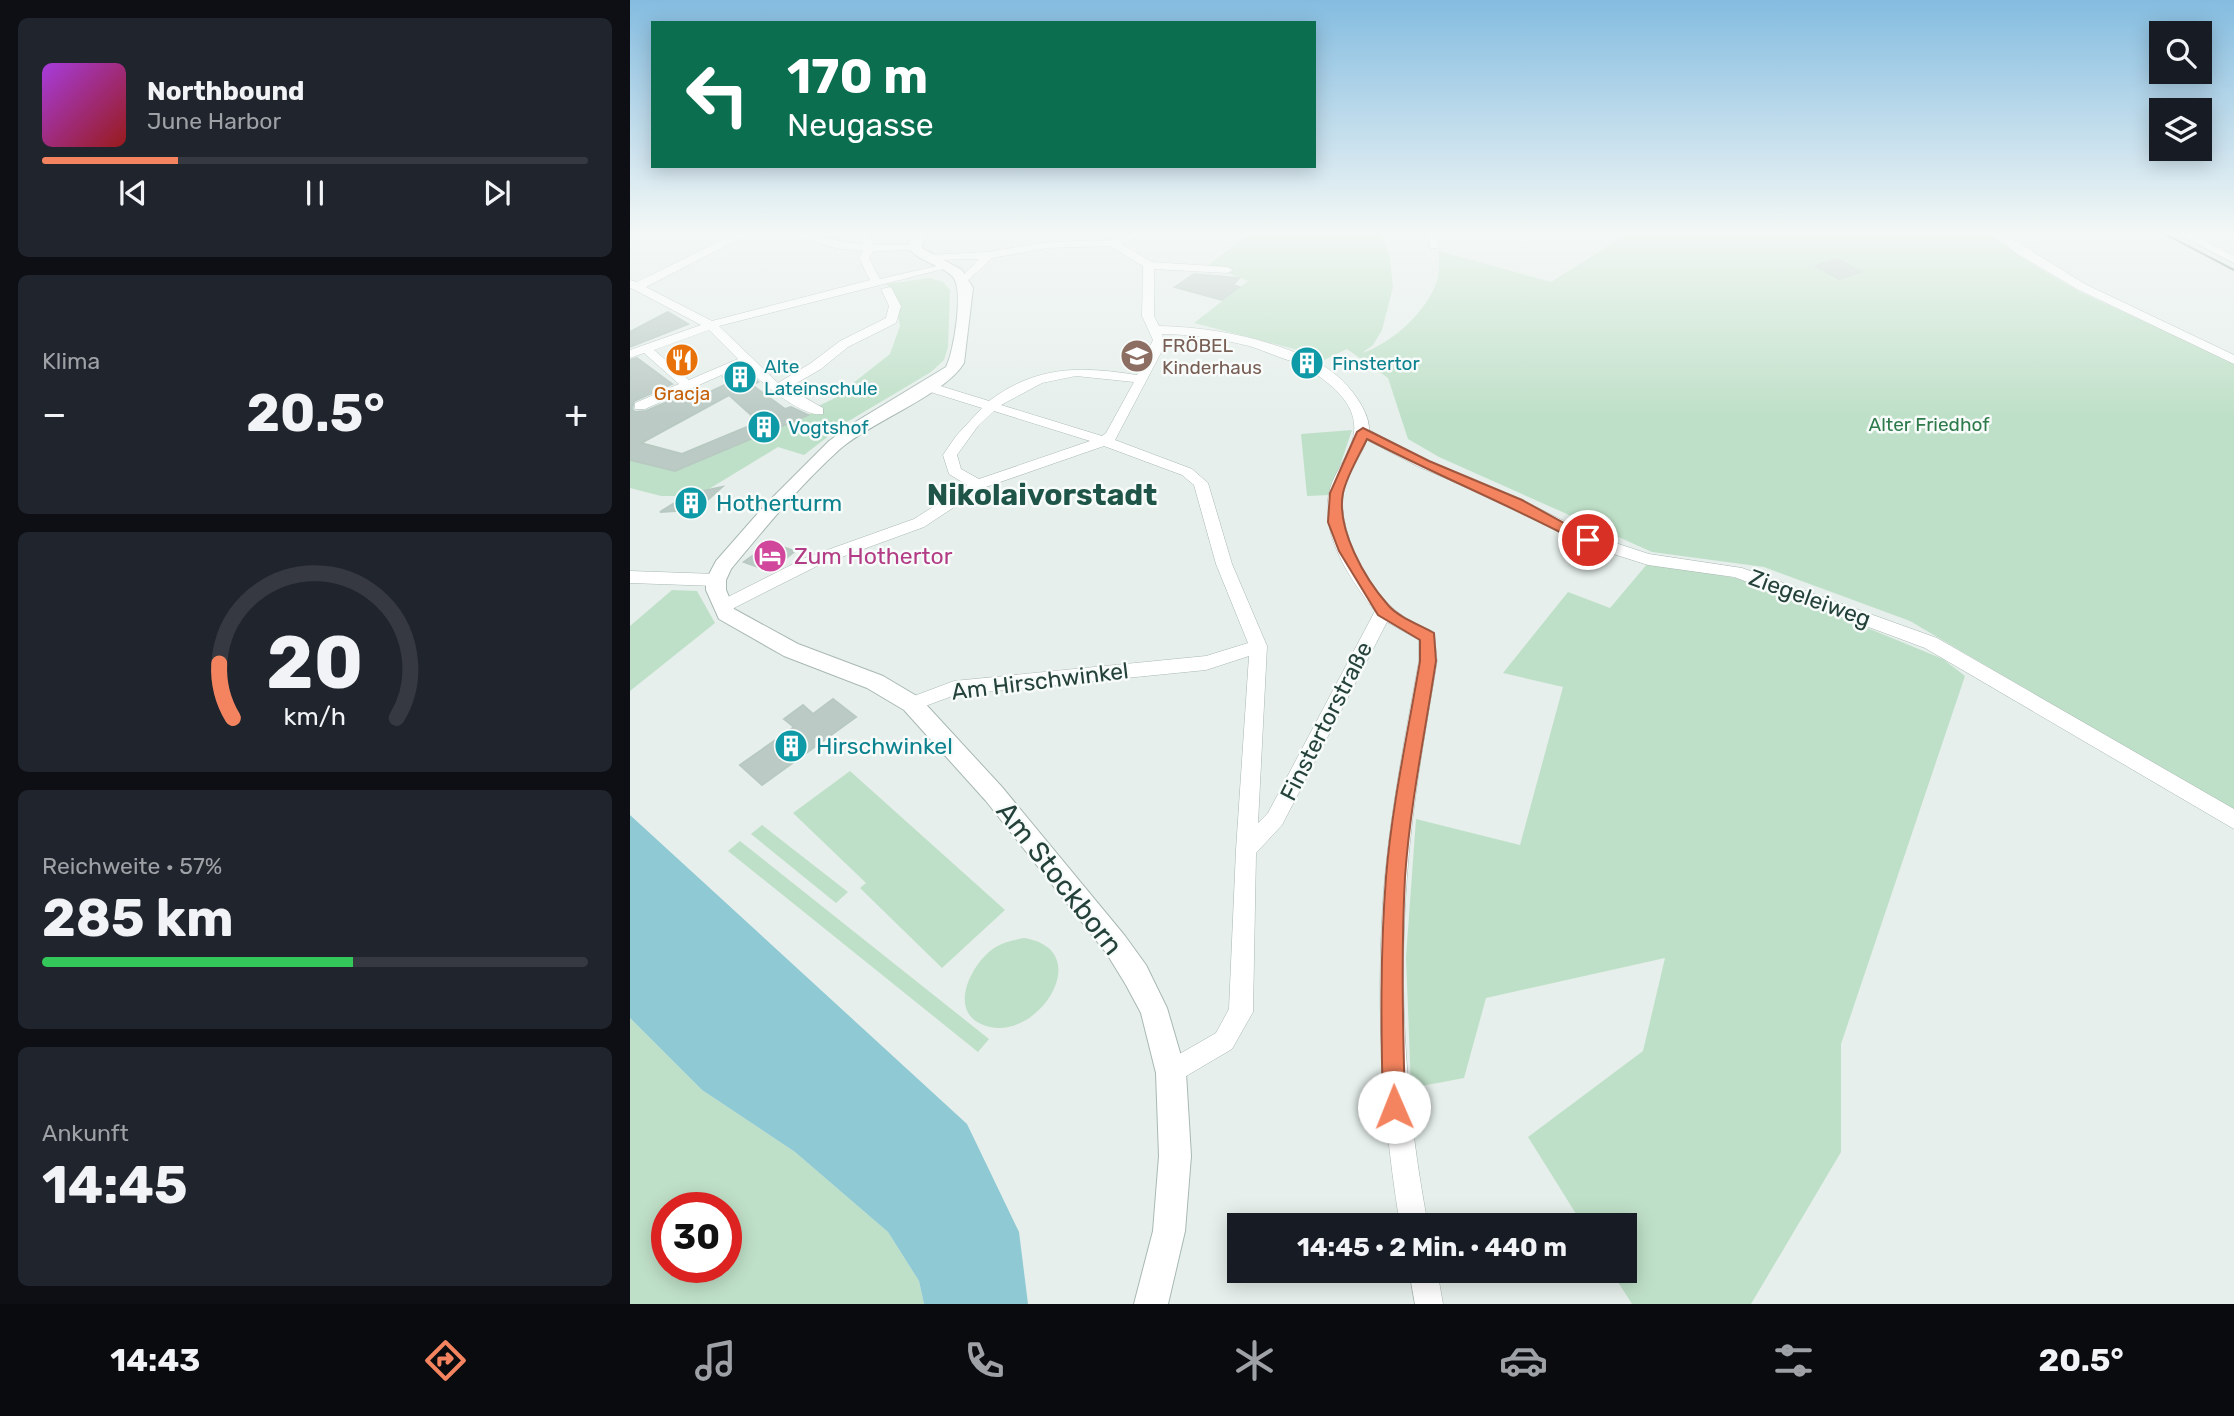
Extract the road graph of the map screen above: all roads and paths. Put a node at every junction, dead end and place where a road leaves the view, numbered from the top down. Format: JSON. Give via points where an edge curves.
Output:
{"nodes":[{"id":1,"x":651,"y":294,"type":"edge"},
{"id":2,"x":843,"y":294,"type":"edge"},
{"id":3,"x":887,"y":294,"type":"edge"},
{"id":4,"x":965,"y":294,"type":"edge"},
{"id":5,"x":1148,"y":294,"type":"edge"},
{"id":6,"x":2096,"y":294,"type":"edge"},
{"id":7,"x":711,"y":325,"type":"junction"},
{"id":8,"x":1155,"y":330,"type":"junction"},
{"id":9,"x":645,"y":348,"type":"junction"},
{"id":10,"x":630,"y":354,"type":"edge"},
{"id":11,"x":2234,"y":359,"type":"edge"},
{"id":12,"x":744,"y":361,"type":"junction"},
{"id":13,"x":1141,"y":379,"type":"junction"},
{"id":14,"x":687,"y":385,"type":"junction"},
{"id":15,"x":929,"y":387,"type":"junction"},
{"id":16,"x":777,"y":390,"type":"junction"},
{"id":17,"x":640,"y":407,"type":"dead end"},
{"id":18,"x":989,"y":407,"type":"junction"},
{"id":19,"x":818,"y":411,"type":"dead end"},
{"id":20,"x":1363,"y":432,"type":"junction"},
{"id":21,"x":1104,"y":441,"type":"junction"},
{"id":22,"x":978,"y":485,"type":"junction"},
{"id":23,"x":630,"y":577,"type":"edge"},
{"id":24,"x":716,"y":580,"type":"junction"},
{"id":25,"x":722,"y":607,"type":"junction"},
{"id":26,"x":1384,"y":611,"type":"junction"},
{"id":27,"x":1258,"y":646,"type":"junction"},
{"id":28,"x":912,"y":704,"type":"junction"},
{"id":29,"x":2234,"y":820,"type":"edge"},
{"id":30,"x":1246,"y":850,"type":"junction"},
{"id":31,"x":1171,"y":1073,"type":"junction"},
{"id":32,"x":1411,"y":1213,"type":"edge"},
{"id":33,"x":1425,"y":1283,"type":"edge"},
{"id":34,"x":1151,"y":1304,"type":"edge"},
{"id":35,"x":1429,"y":1304,"type":"edge"}],
"edges":[{"from":1,"to":7,"type":"street"},
{"from":2,"to":7,"type":"street"},
{"from":3,"to":16,"type":"street","via":[[895,306],[892,320],[844,344]]},
{"from":4,"to":15,"type":"street","via":[[956,363]]},
{"from":5,"to":8,"type":"street","via":[[1148,316]]},
{"from":6,"to":11,"type":"street"},
{"from":7,"to":9,"type":"street"},
{"from":7,"to":12,"type":"street"},
{"from":8,"to":13,"type":"street","via":[[1158,347]]},
{"from":8,"to":20,"type":"street","via":[[1267,347],[1307,362],[1330,377],[1360,411]]},
{"from":9,"to":10,"type":"street"},
{"from":9,"to":14,"type":"street"},
{"from":12,"to":14,"type":"street"},
{"from":12,"to":16,"type":"street"},
{"from":13,"to":18,"type":"street","via":[[1091,372],[1062,374],[1015,389]]},
{"from":13,"to":21,"type":"street","via":[[1120,423]]},
{"from":14,"to":17,"type":"street"},
{"from":15,"to":18,"type":"street"},
{"from":15,"to":24,"type":"street","via":[[835,445],[772,508]]},
{"from":16,"to":19,"type":"street"},
{"from":18,"to":21,"type":"street"},
{"from":18,"to":22,"type":"street","via":[[969,426],[950,455],[954,471]]},
{"from":20,"to":26,"type":"street","via":[[1336,493],[1335,522],[1346,551]]},
{"from":20,"to":29,"type":"street","name":"Ziegeleiweg","via":[[1588,540],[1648,559],[1737,572],[1931,643]]},
{"from":21,"to":22,"type":"street"},
{"from":21,"to":27,"type":"street","via":[[1188,472],[1201,483],[1224,564]]},
{"from":22,"to":25,"type":"street","via":[[919,523],[811,562]]},
{"from":23,"to":24,"type":"street"},
{"from":24,"to":25,"type":"street"},
{"from":25,"to":28,"type":"street","via":[[726,614],[777,643],[875,682]]},
{"from":26,"to":30,"type":"street","name":"Finstertorstraße","via":[[1275,819]]},
{"from":26,"to":32,"type":"street","via":[[1428,637],[1396,876],[1391,987],[1394,1107]]},
{"from":27,"to":28,"type":"street","name":"Am Hirschwinkel","via":[[1206,663],[954,688]]},
{"from":27,"to":30,"type":"street"},
{"from":28,"to":31,"type":"street","name":"Am Stockborn","via":[[994,794],[1116,945],[1153,1008]]},
{"from":30,"to":31,"type":"street","via":[[1241,1012],[1224,1041]]},
{"from":31,"to":34,"type":"street","name":"Am Stockborn","via":[[1175,1156],[1169,1231]]},
{"from":33,"to":35,"type":"street"}]}
